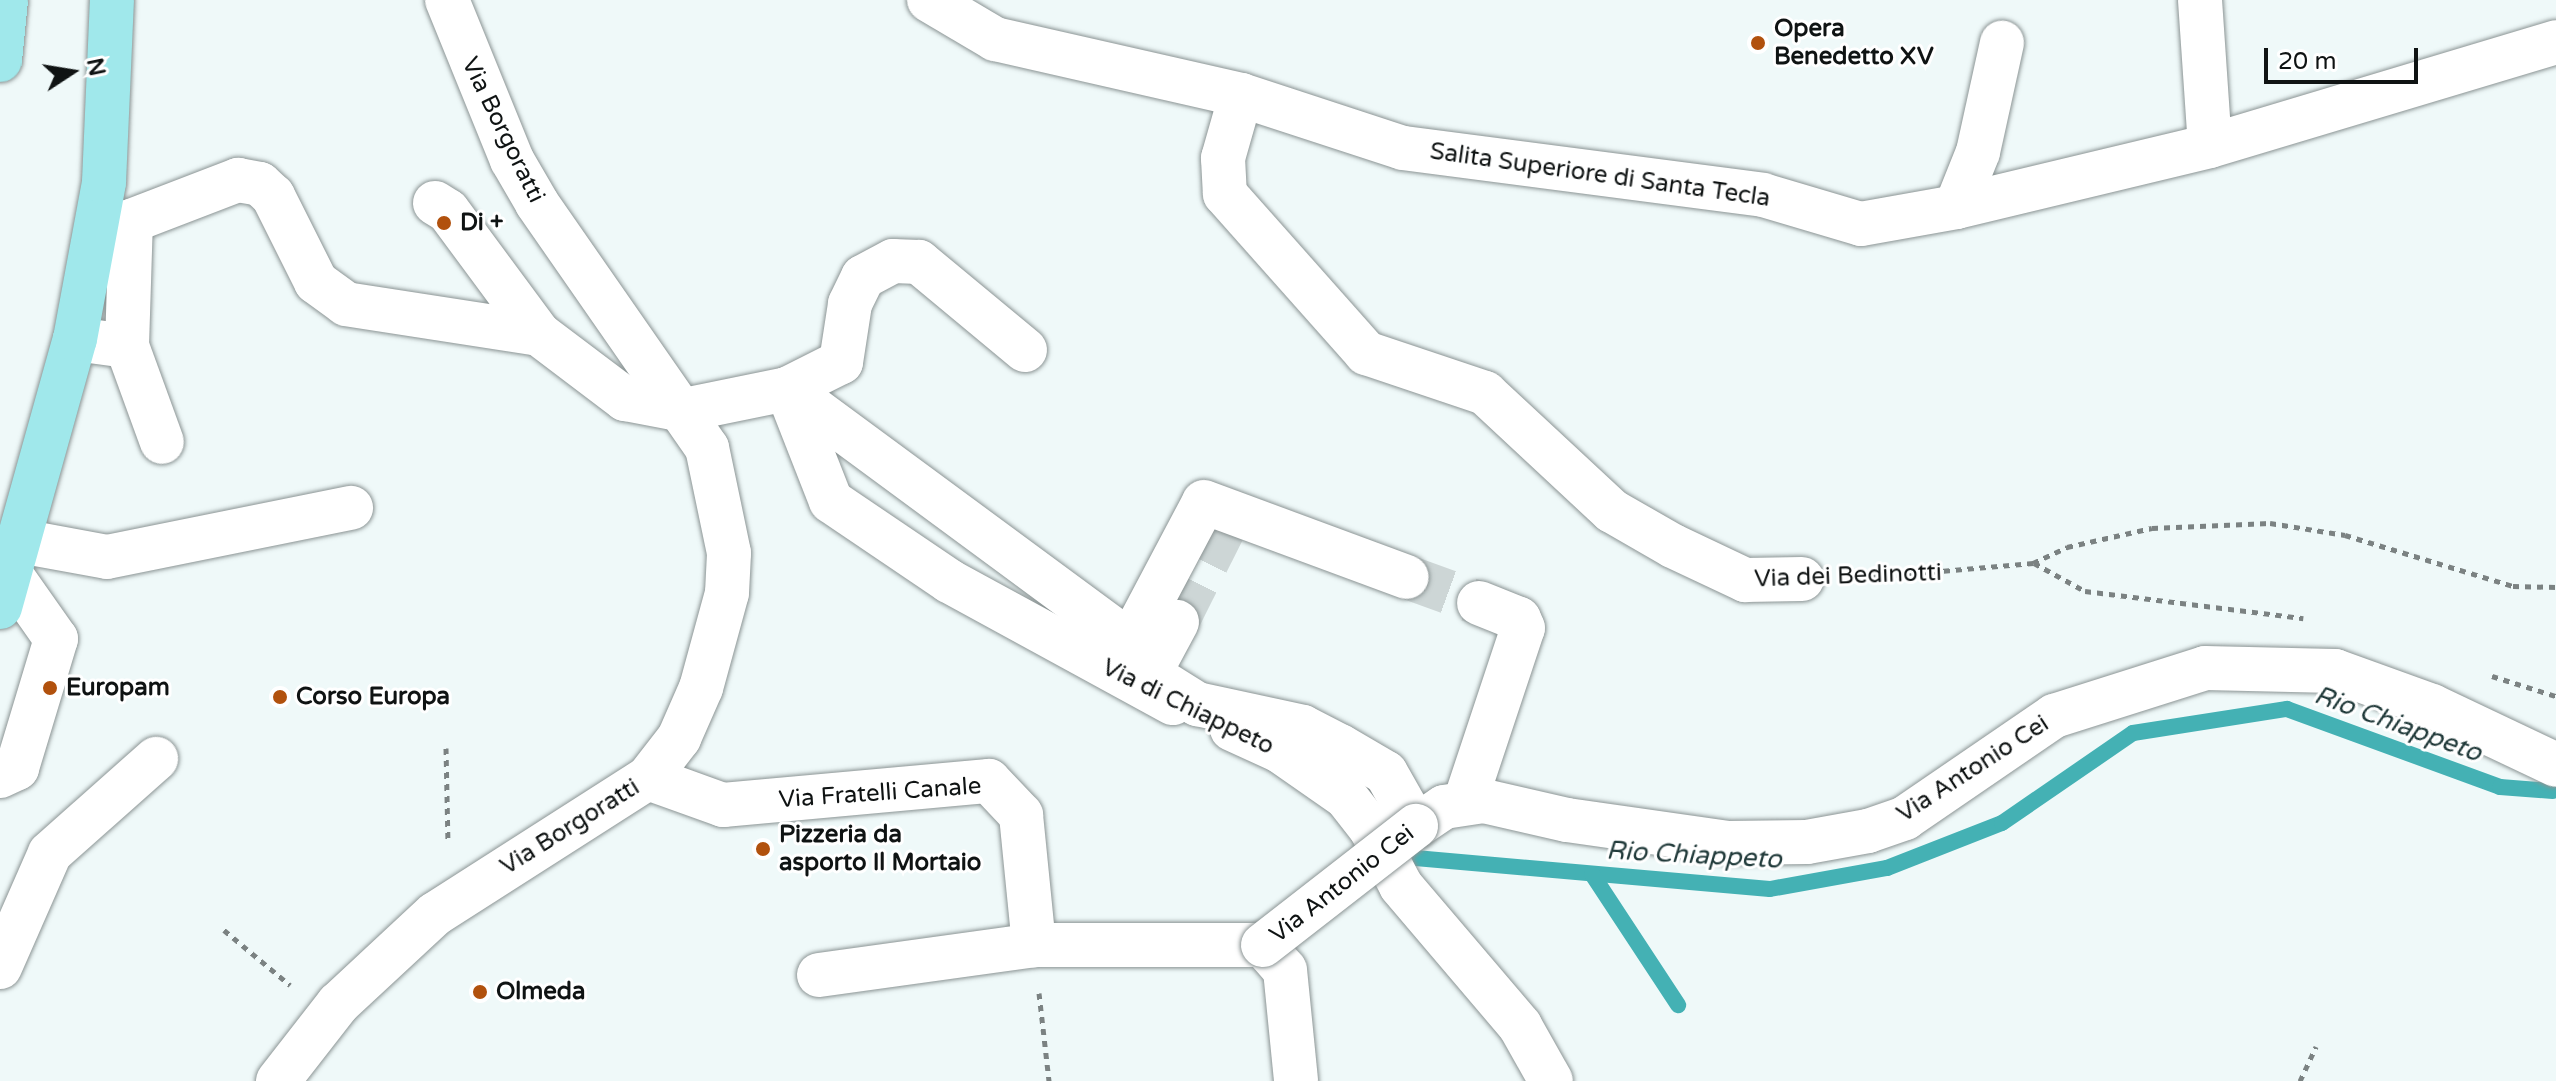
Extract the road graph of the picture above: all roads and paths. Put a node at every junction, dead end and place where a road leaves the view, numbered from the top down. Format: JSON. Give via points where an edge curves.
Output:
{"nodes":[{"id":1,"x":6,"y":0,"type":"edge"},
{"id":2,"x":112,"y":0,"type":"edge"},
{"id":3,"x":447,"y":0,"type":"edge"},
{"id":4,"x":929,"y":0,"type":"edge"},
{"id":5,"x":2200,"y":0,"type":"edge"},
{"id":6,"x":2556,"y":42,"type":"edge"},
{"id":7,"x":2002,"y":43,"type":"dead end"},
{"id":8,"x":0,"y":60,"type":"edge"},
{"id":9,"x":1241,"y":95,"type":"junction"},
{"id":10,"x":2210,"y":146,"type":"junction"},
{"id":11,"x":435,"y":203,"type":"dead end"},
{"id":12,"x":1956,"y":207,"type":"junction"},
{"id":13,"x":539,"y":334,"type":"junction"},
{"id":14,"x":75,"y":339,"type":"junction"},
{"id":15,"x":127,"y":346,"type":"junction"},
{"id":16,"x":1025,"y":350,"type":"dead end"},
{"id":17,"x":787,"y":389,"type":"junction"},
{"id":18,"x":684,"y":410,"type":"junction"},
{"id":19,"x":162,"y":442,"type":"dead end"},
{"id":20,"x":349,"y":523,"type":"dead end"},
{"id":21,"x":2033,"y":563,"type":"junction"},
{"id":22,"x":10,"y":575,"type":"edge"},
{"id":23,"x":1407,"y":577,"type":"tunnel mouth"},
{"id":24,"x":1802,"y":579,"type":"joint"},
{"id":25,"x":2556,"y":587,"type":"edge"},
{"id":26,"x":1479,"y":603,"type":"tunnel mouth"},
{"id":27,"x":2177,"y":606,"type":"dead end"},
{"id":28,"x":1177,"y":622,"type":"tunnel mouth"},
{"id":29,"x":446,"y":748,"type":"dead end"},
{"id":30,"x":156,"y":759,"type":"dead end"},
{"id":31,"x":2556,"y":765,"type":"edge"},
{"id":32,"x":0,"y":776,"type":"edge"},
{"id":33,"x":648,"y":778,"type":"junction"},
{"id":34,"x":1465,"y":802,"type":"junction"},
{"id":35,"x":1416,"y":826,"type":"junction"},
{"id":36,"x":448,"y":842,"type":"dead end"},
{"id":37,"x":224,"y":930,"type":"dead end"},
{"id":38,"x":1034,"y":945,"type":"junction"},
{"id":39,"x":1263,"y":945,"type":"junction"},
{"id":40,"x":0,"y":967,"type":"edge"},
{"id":41,"x":819,"y":975,"type":"dead end"},
{"id":42,"x":290,"y":985,"type":"dead end"},
{"id":43,"x":2316,"y":1046,"type":"dead end"},
{"id":44,"x":278,"y":1081,"type":"edge"},
{"id":45,"x":1049,"y":1081,"type":"edge"},
{"id":46,"x":1296,"y":1081,"type":"edge"},
{"id":47,"x":1551,"y":1081,"type":"edge"},
{"id":48,"x":2300,"y":1081,"type":"edge"}],
"edges":[{"from":1,"to":8,"type":"main road"},
{"from":2,"to":14,"type":"main road","via":[[104,182]]},
{"from":3,"to":18,"type":"street","name":"Via Borgoratti","via":[[512,160],[531,193]]},
{"from":4,"to":9,"type":"street","name":"Salita Superiore di Santa Tecla","via":[[995,39]]},
{"from":5,"to":10,"type":"street"},
{"from":6,"to":10,"type":"street","name":"Salita Superiore di Santa Tecla"},
{"from":7,"to":12,"type":"street","via":[[1978,152]]},
{"from":9,"to":12,"type":"street","name":"Salita Superiore di Santa Tecla","via":[[1403,148],[1763,195],[1861,224]]},
{"from":9,"to":24,"type":"street","name":"Via dei Bedinotti","via":[[1223,158],[1225,194],[1366,353],[1485,393],[1612,511],[1673,546],[1745,580]]},
{"from":10,"to":12,"type":"street","name":"Salita Superiore di Santa Tecla"},
{"from":11,"to":13,"type":"street","via":[[448,211]]},
{"from":13,"to":15,"type":"street","via":[[346,304],[316,282],[273,196],[260,184],[238,180],[131,221]]},
{"from":13,"to":18,"type":"street","via":[[625,399]]},
{"from":14,"to":15,"type":"street"},
{"from":14,"to":22,"type":"main road"},
{"from":15,"to":19,"type":"street"},
{"from":16,"to":17,"type":"street","via":[[919,262],[893,261],[863,277],[850,304],[841,362]]},
{"from":17,"to":18,"type":"street"},
{"from":17,"to":23,"type":"street","via":[[1130,642],[1218,508]]},
{"from":17,"to":47,"type":"street","name":"Via di Chiappeto","via":[[831,501],[949,581],[1134,685],[1280,751],[1346,797],[1371,829],[1401,886],[1520,1026]]},
{"from":18,"to":33,"type":"street","name":"Via Borgoratti","via":[[707,448],[720,496],[729,553],[727,593],[701,688],[679,738]]},
{"from":20,"to":22,"type":"street","via":[[204,538]]},
{"from":21,"to":24,"type":"path","name":"Via dei Bedinotti","via":[[1901,578]]},
{"from":21,"to":25,"type":"path","name":"Via dei Bedinotti","via":[[2067,547],[2152,528],[2270,523],[2345,535],[2513,586]]},
{"from":21,"to":27,"type":"path","via":[[2085,591]]},
{"from":22,"to":32,"type":"street","via":[[56,639],[17,768]]},
{"from":26,"to":34,"type":"street","via":[[1519,619],[1523,628]]},
{"from":28,"to":35,"type":"street","via":[[1149,674],[1197,704],[1303,727],[1340,746],[1386,773]]},
{"from":29,"to":36,"type":"path"},
{"from":30,"to":40,"type":"street","via":[[50,853]]},
{"from":31,"to":34,"type":"street","name":"Via Antonio Cei","via":[[2432,706],[2335,671],[2205,668],[2054,716],[1905,818],[1852,834],[1807,842],[1728,843],[1567,820],[1500,802]]},
{"from":33,"to":38,"type":"street","name":"Via Fratelli Canale","via":[[723,805],[989,781],[1021,815]]},
{"from":33,"to":44,"type":"street","name":"Via Borgoratti","via":[[435,914],[338,1004]]},
{"from":34,"to":35,"type":"street","name":"Via Antonio Cei","via":[[1444,807]]},
{"from":35,"to":39,"type":"street","name":"Via Antonio Cei","bridge":true},
{"from":37,"to":42,"type":"path"},
{"from":38,"to":39,"type":"street"},
{"from":38,"to":41,"type":"street"},
{"from":38,"to":45,"type":"path"},
{"from":39,"to":46,"type":"street","via":[[1285,970]]},
{"from":43,"to":48,"type":"path"}]}
